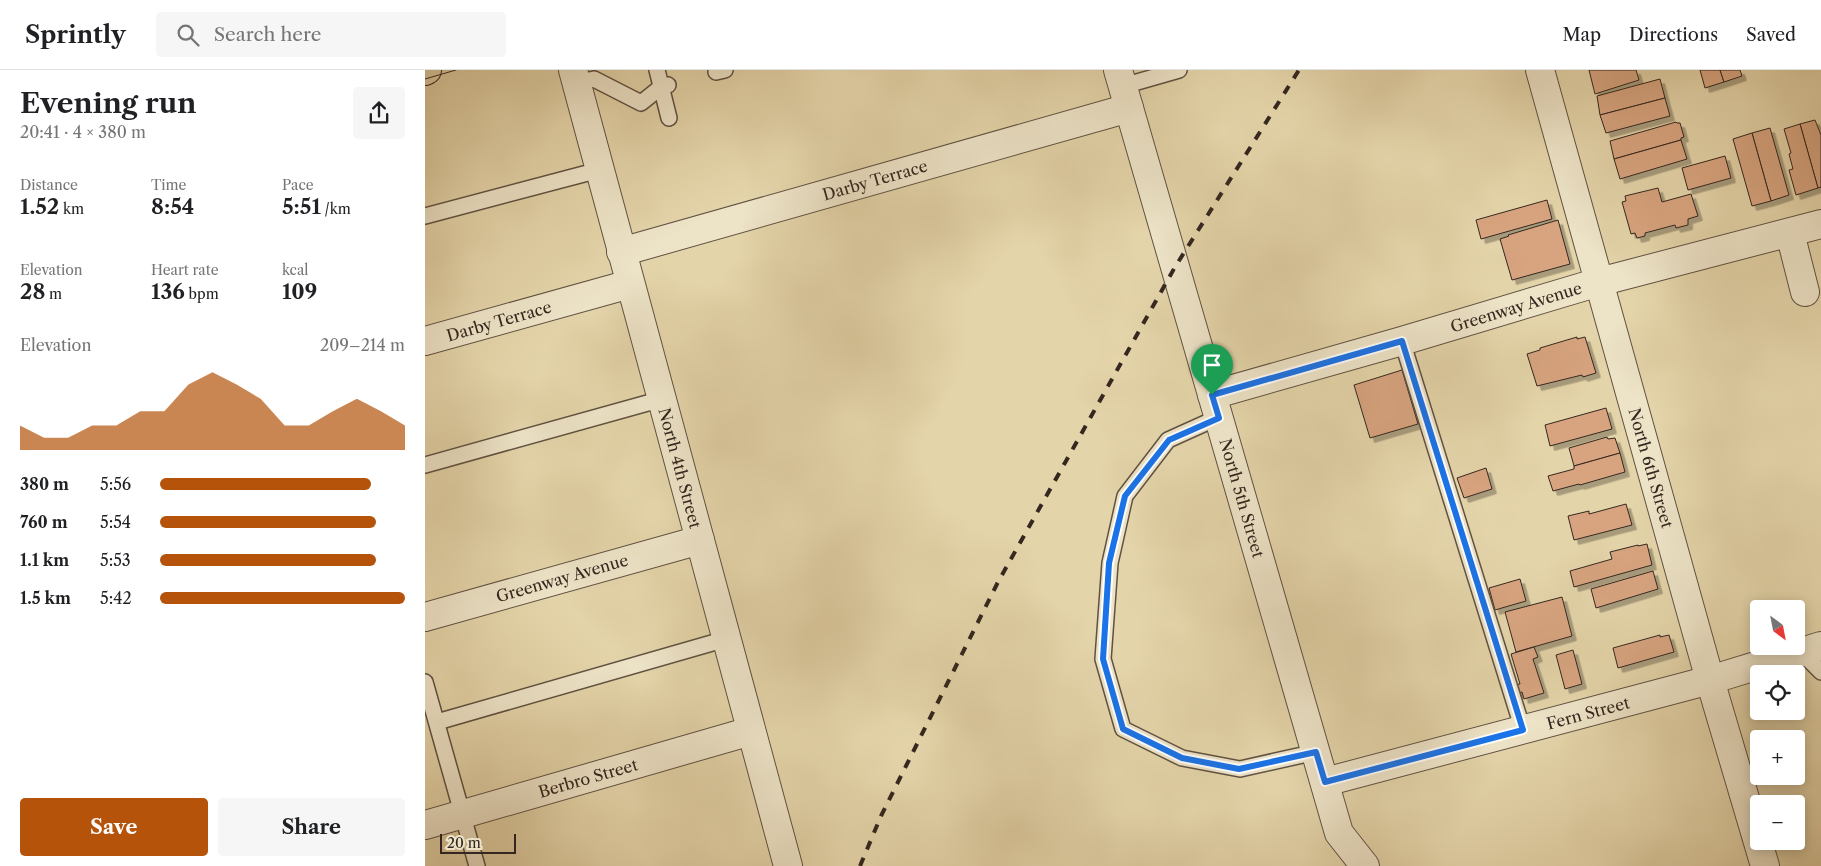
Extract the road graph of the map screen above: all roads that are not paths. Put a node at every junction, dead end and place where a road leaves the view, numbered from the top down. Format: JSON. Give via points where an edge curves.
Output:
{"nodes":[{"id":1,"x":657,"y":70,"type":"edge"},
{"id":2,"x":1179,"y":70,"type":"edge"},
{"id":3,"x":1540,"y":70,"type":"edge"},
{"id":4,"x":585,"y":76,"type":"edge"},
{"id":5,"x":665,"y":86,"type":"junction"},
{"id":6,"x":1123,"y":88,"type":"edge"},
{"id":7,"x":669,"y":118,"type":"dead end"},
{"id":8,"x":599,"y":170,"type":"junction"},
{"id":9,"x":425,"y":216,"type":"edge"},
{"id":10,"x":1821,"y":224,"type":"edge"},
{"id":11,"x":1789,"y":233,"type":"junction"},
{"id":12,"x":621,"y":252,"type":"junction"},
{"id":13,"x":1599,"y":282,"type":"junction"},
{"id":14,"x":630,"y":284,"type":"junction"},
{"id":15,"x":1805,"y":292,"type":"dead end"},
{"id":16,"x":425,"y":341,"type":"edge"},
{"id":17,"x":1402,"y":341,"type":"junction"},
{"id":18,"x":661,"y":399,"type":"junction"},
{"id":19,"x":1216,"y":406,"type":"junction"},
{"id":20,"x":425,"y":465,"type":"edge"},
{"id":21,"x":700,"y":540,"type":"junction"},
{"id":22,"x":425,"y":617,"type":"edge"},
{"id":23,"x":726,"y":638,"type":"junction"},
{"id":24,"x":1811,"y":649,"type":"edge"},
{"id":25,"x":1821,"y":672,"type":"edge"},
{"id":26,"x":1710,"y":680,"type":"junction"},
{"id":27,"x":425,"y":682,"type":"edge"},
{"id":28,"x":437,"y":722,"type":"junction"},
{"id":29,"x":1523,"y":730,"type":"junction"},
{"id":30,"x":751,"y":731,"type":"junction"},
{"id":31,"x":1316,"y":752,"type":"junction"},
{"id":32,"x":1325,"y":782,"type":"junction"},
{"id":33,"x":463,"y":815,"type":"junction"},
{"id":34,"x":425,"y":826,"type":"edge"},
{"id":35,"x":477,"y":866,"type":"edge"},
{"id":36,"x":788,"y":866,"type":"edge"},
{"id":37,"x":1365,"y":866,"type":"edge"},
{"id":38,"x":1765,"y":866,"type":"edge"}],
"edges":[{"from":1,"to":5,"type":"lane"},
{"from":2,"to":6,"type":"lane"},
{"from":3,"to":13,"type":"street","name":"North 6th Street"},
{"from":4,"to":5,"type":"lane","via":[[641,103]]},
{"from":4,"to":8,"type":"street","name":"North 4th Street"},
{"from":5,"to":7,"type":"lane"},
{"from":6,"to":12,"type":"street","name":"Darby Terrace"},
{"from":6,"to":19,"type":"street","name":"North 5th Street"},
{"from":8,"to":9,"type":"lane"},
{"from":8,"to":12,"type":"street","name":"North 4th Street"},
{"from":10,"to":11,"type":"street","name":"Greenway Avenue"},
{"from":11,"to":13,"type":"street","name":"Greenway Avenue"},
{"from":11,"to":15,"type":"street"},
{"from":12,"to":14,"type":"street","name":"North 4th Street"},
{"from":13,"to":17,"type":"street","name":"Greenway Avenue"},
{"from":13,"to":26,"type":"street","name":"North 6th Street"},
{"from":14,"to":16,"type":"street","name":"Darby Terrace"},
{"from":14,"to":18,"type":"street","name":"North 4th Street"},
{"from":17,"to":19,"type":"street","name":"Greenway Avenue"},
{"from":17,"to":29,"type":"lane"},
{"from":18,"to":20,"type":"lane"},
{"from":18,"to":21,"type":"street","name":"North 4th Street"},
{"from":19,"to":31,"type":"street","name":"North 5th Street"},
{"from":19,"to":31,"type":"lane","via":[[1169,440],[1125,496],[1109,563],[1103,659],[1123,729],[1182,758],[1239,769]]},
{"from":21,"to":22,"type":"street","name":"Greenway Avenue"},
{"from":21,"to":23,"type":"street","name":"North 4th Street"},
{"from":23,"to":28,"type":"lane"},
{"from":23,"to":30,"type":"street","name":"North 4th Street"},
{"from":24,"to":25,"type":"lane"},
{"from":24,"to":26,"type":"street","name":"Fern Street"},
{"from":26,"to":29,"type":"street","name":"Fern Street"},
{"from":26,"to":38,"type":"street","name":"North 6th Street"},
{"from":27,"to":28,"type":"lane"},
{"from":28,"to":33,"type":"lane"},
{"from":29,"to":32,"type":"street","name":"Fern Street"},
{"from":30,"to":33,"type":"street","name":"Berbro Street"},
{"from":30,"to":36,"type":"street","name":"North 4th Street"},
{"from":31,"to":32,"type":"street","name":"North 5th Street"},
{"from":32,"to":37,"type":"street","name":"North 5th Street","via":[[1339,833]]},
{"from":33,"to":34,"type":"street","name":"Berbro Street"},
{"from":33,"to":35,"type":"lane"}]}
